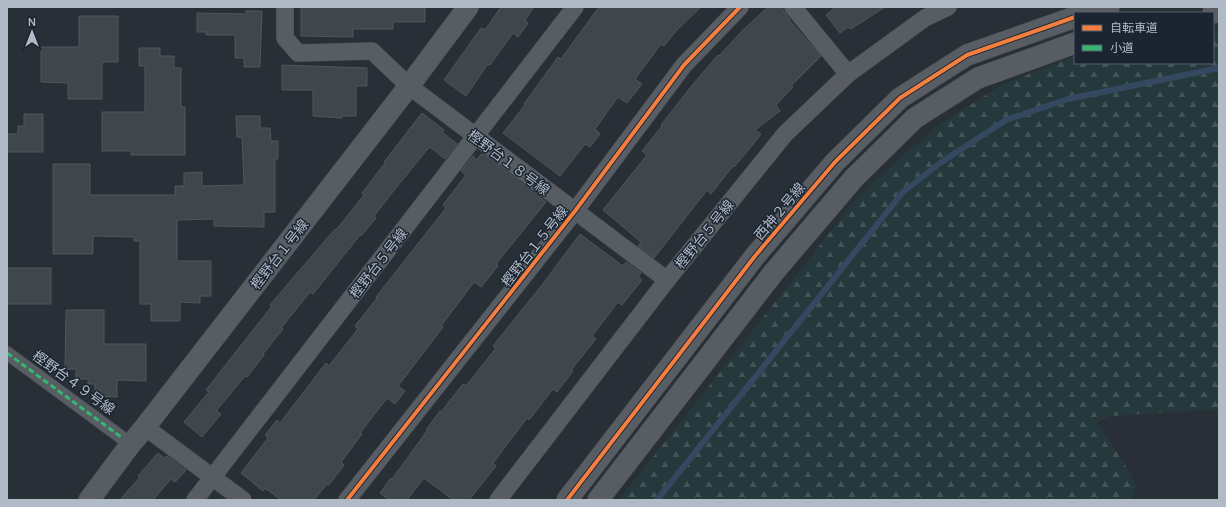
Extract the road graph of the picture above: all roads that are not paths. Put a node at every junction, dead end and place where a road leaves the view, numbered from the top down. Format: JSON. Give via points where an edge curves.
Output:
{"nodes":[{"id":1,"x":286,"y":7,"type":"edge"},
{"id":2,"x":468,"y":7,"type":"edge"},
{"id":3,"x":576,"y":7,"type":"edge"},
{"id":4,"x":740,"y":7,"type":"edge"},
{"id":5,"x":793,"y":7,"type":"edge"},
{"id":6,"x":948,"y":7,"type":"edge"},
{"id":7,"x":1109,"y":7,"type":"edge"},
{"id":8,"x":1090,"y":12,"type":"edge"},
{"id":9,"x":1074,"y":17,"type":"edge"},
{"id":10,"x":1074,"y":43,"type":"edge"},
{"id":11,"x":848,"y":74,"type":"junction"},
{"id":12,"x":409,"y":86,"type":"junction"},
{"id":13,"x":476,"y":137,"type":"junction"},
{"id":14,"x":575,"y":211,"type":"junction"},
{"id":15,"x":667,"y":280,"type":"junction"},
{"id":16,"x":7,"y":353,"type":"edge"},
{"id":17,"x":145,"y":427,"type":"junction"},
{"id":18,"x":121,"y":437,"type":"dead end"},
{"id":19,"x":213,"y":477,"type":"junction"},
{"id":20,"x":89,"y":500,"type":"edge"},
{"id":21,"x":195,"y":500,"type":"edge"},
{"id":22,"x":243,"y":500,"type":"edge"},
{"id":23,"x":347,"y":500,"type":"edge"},
{"id":24,"x":498,"y":500,"type":"edge"},
{"id":25,"x":567,"y":500,"type":"edge"},
{"id":26,"x":598,"y":500,"type":"edge"}],
"edges":[{"from":1,"to":12,"type":"street","name":"樫野台１８号線","via":[[284,38],[298,53],[372,51]]},
{"from":2,"to":12,"type":"street","name":"樫野台１号線"},
{"from":3,"to":13,"type":"street","name":"樫野台５号線"},
{"from":4,"to":14,"type":"street","name":"樫野台１５号線","via":[[684,65]]},
{"from":5,"to":11,"type":"street"},
{"from":6,"to":11,"type":"street","name":"樫野台５号線","via":[[925,18]]},
{"from":7,"to":8,"type":"street"},
{"from":9,"to":25,"type":"street","name":"西神２号線","via":[[967,55],[900,98],[835,162],[755,256]]},
{"from":10,"to":26,"type":"street","via":[[978,78],[915,118],[854,178],[774,272]]},
{"from":11,"to":15,"type":"street","name":"樫野台５号線","via":[[785,134]]},
{"from":12,"to":13,"type":"street","name":"樫野台１８号線"},
{"from":12,"to":17,"type":"street","name":"樫野台１号線"},
{"from":13,"to":14,"type":"street","name":"樫野台１８号線"},
{"from":13,"to":19,"type":"street","name":"樫野台５号線"},
{"from":14,"to":15,"type":"street","name":"樫野台１８号線"},
{"from":14,"to":23,"type":"street","name":"樫野台１５号線"},
{"from":15,"to":24,"type":"street","name":"樫野台５号線"},
{"from":16,"to":18,"type":"street","name":"樫野台４９号線"},
{"from":17,"to":19,"type":"street"},
{"from":17,"to":20,"type":"street","name":"樫野台１号線"},
{"from":19,"to":21,"type":"street","name":"樫野台５号線"},
{"from":19,"to":22,"type":"street"}]}
